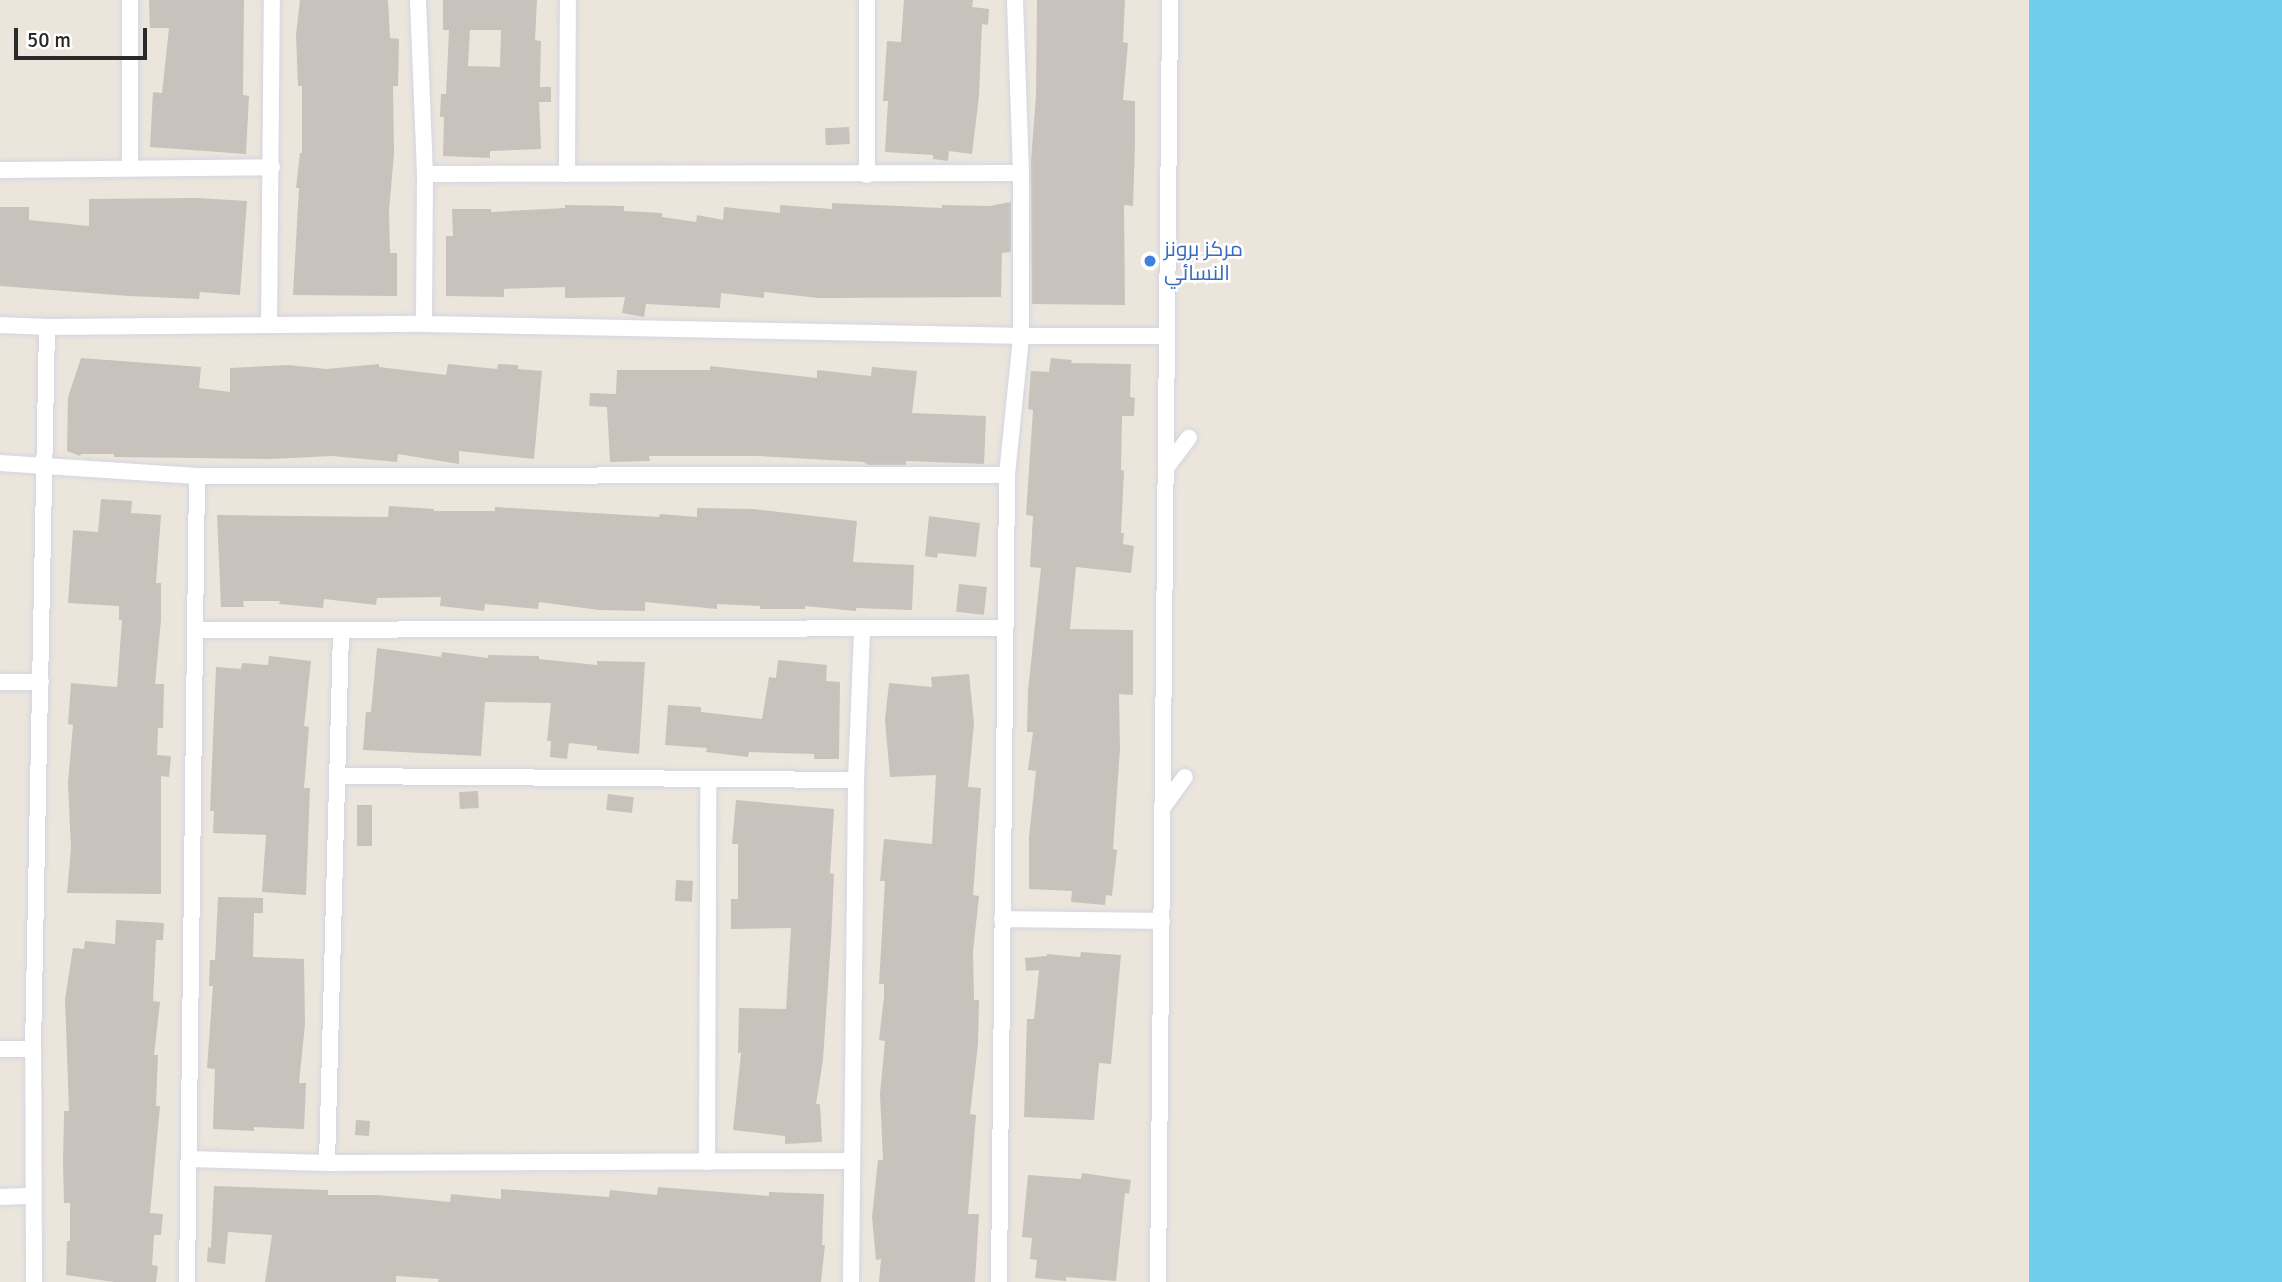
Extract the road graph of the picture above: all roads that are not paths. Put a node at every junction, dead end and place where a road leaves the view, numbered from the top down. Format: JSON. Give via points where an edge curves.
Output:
{"nodes":[{"id":1,"x":130,"y":0,"type":"edge"},
{"id":2,"x":271,"y":0,"type":"edge"},
{"id":3,"x":418,"y":0,"type":"edge"},
{"id":4,"x":568,"y":0,"type":"edge"},
{"id":5,"x":867,"y":0,"type":"edge"},
{"id":6,"x":1015,"y":0,"type":"edge"},
{"id":7,"x":1170,"y":0,"type":"edge"},
{"id":8,"x":130,"y":167,"type":"junction"},
{"id":9,"x":272,"y":167,"type":"junction"},
{"id":10,"x":0,"y":170,"type":"edge"},
{"id":11,"x":1021,"y":173,"type":"junction"},
{"id":12,"x":425,"y":174,"type":"junction"},
{"id":13,"x":567,"y":174,"type":"junction"},
{"id":14,"x":867,"y":176,"type":"junction"},
{"id":15,"x":424,"y":324,"type":"junction"},
{"id":16,"x":0,"y":325,"type":"edge"},
{"id":17,"x":270,"y":325,"type":"junction"},
{"id":18,"x":47,"y":327,"type":"junction"},
{"id":19,"x":1021,"y":336,"type":"junction"},
{"id":20,"x":1167,"y":336,"type":"junction"},
{"id":21,"x":1189,"y":438,"type":"dead end"},
{"id":22,"x":0,"y":463,"type":"edge"},
{"id":23,"x":45,"y":463,"type":"junction"},
{"id":24,"x":1166,"y":468,"type":"junction"},
{"id":25,"x":1007,"y":475,"type":"junction"},
{"id":26,"x":197,"y":476,"type":"junction"},
{"id":27,"x":1004,"y":628,"type":"junction"},
{"id":28,"x":195,"y":630,"type":"junction"},
{"id":29,"x":341,"y":631,"type":"junction"},
{"id":30,"x":862,"y":631,"type":"junction"},
{"id":31,"x":0,"y":682,"type":"edge"},
{"id":32,"x":41,"y":682,"type":"junction"},
{"id":33,"x":338,"y":776,"type":"junction"},
{"id":34,"x":1185,"y":777,"type":"dead end"},
{"id":35,"x":856,"y":780,"type":"junction"},
{"id":36,"x":708,"y":781,"type":"junction"},
{"id":37,"x":1163,"y":807,"type":"junction"},
{"id":38,"x":1002,"y":919,"type":"junction"},
{"id":39,"x":1162,"y":921,"type":"junction"},
{"id":40,"x":0,"y":1049,"type":"edge"},
{"id":41,"x":33,"y":1049,"type":"junction"},
{"id":42,"x":188,"y":1159,"type":"junction"},
{"id":43,"x":851,"y":1161,"type":"junction"},
{"id":44,"x":327,"y":1163,"type":"junction"},
{"id":45,"x":707,"y":1163,"type":"junction"},
{"id":46,"x":33,"y":1196,"type":"junction"},
{"id":47,"x":0,"y":1197,"type":"edge"},
{"id":48,"x":34,"y":1282,"type":"edge"},
{"id":49,"x":187,"y":1282,"type":"edge"},
{"id":50,"x":852,"y":1282,"type":"edge"},
{"id":51,"x":999,"y":1282,"type":"edge"},
{"id":52,"x":1158,"y":1282,"type":"edge"}],
"edges":[{"from":1,"to":8,"type":"street"},
{"from":2,"to":9,"type":"street"},
{"from":3,"to":12,"type":"street"},
{"from":4,"to":13,"type":"street"},
{"from":5,"to":14,"type":"street"},
{"from":6,"to":11,"type":"street"},
{"from":7,"to":20,"type":"street"},
{"from":8,"to":9,"type":"street"},
{"from":8,"to":10,"type":"street"},
{"from":9,"to":17,"type":"street"},
{"from":11,"to":14,"type":"street"},
{"from":11,"to":19,"type":"street"},
{"from":12,"to":13,"type":"street"},
{"from":12,"to":15,"type":"street"},
{"from":13,"to":14,"type":"street"},
{"from":15,"to":17,"type":"street"},
{"from":15,"to":19,"type":"street"},
{"from":16,"to":18,"type":"street"},
{"from":17,"to":18,"type":"street"},
{"from":18,"to":23,"type":"street"},
{"from":19,"to":20,"type":"street"},
{"from":19,"to":25,"type":"street"},
{"from":20,"to":24,"type":"street"},
{"from":21,"to":24,"type":"street"},
{"from":22,"to":23,"type":"street"},
{"from":23,"to":26,"type":"street"},
{"from":23,"to":32,"type":"street"},
{"from":24,"to":37,"type":"street"},
{"from":25,"to":26,"type":"street"},
{"from":25,"to":27,"type":"street"},
{"from":26,"to":28,"type":"street"},
{"from":27,"to":30,"type":"street"},
{"from":27,"to":38,"type":"street"},
{"from":28,"to":29,"type":"street"},
{"from":28,"to":42,"type":"street"},
{"from":29,"to":30,"type":"street"},
{"from":29,"to":33,"type":"street"},
{"from":30,"to":35,"type":"street"},
{"from":31,"to":32,"type":"street"},
{"from":32,"to":41,"type":"street"},
{"from":33,"to":36,"type":"street"},
{"from":33,"to":44,"type":"street"},
{"from":34,"to":37,"type":"street"},
{"from":35,"to":36,"type":"street"},
{"from":35,"to":43,"type":"street"},
{"from":36,"to":45,"type":"street"},
{"from":37,"to":39,"type":"street"},
{"from":38,"to":39,"type":"street"},
{"from":38,"to":51,"type":"street"},
{"from":39,"to":52,"type":"street"},
{"from":40,"to":41,"type":"street"},
{"from":41,"to":46,"type":"street"},
{"from":42,"to":44,"type":"street"},
{"from":42,"to":49,"type":"street"},
{"from":43,"to":45,"type":"street"},
{"from":43,"to":50,"type":"street"},
{"from":44,"to":45,"type":"street"},
{"from":46,"to":47,"type":"street"},
{"from":46,"to":48,"type":"street"}]}
